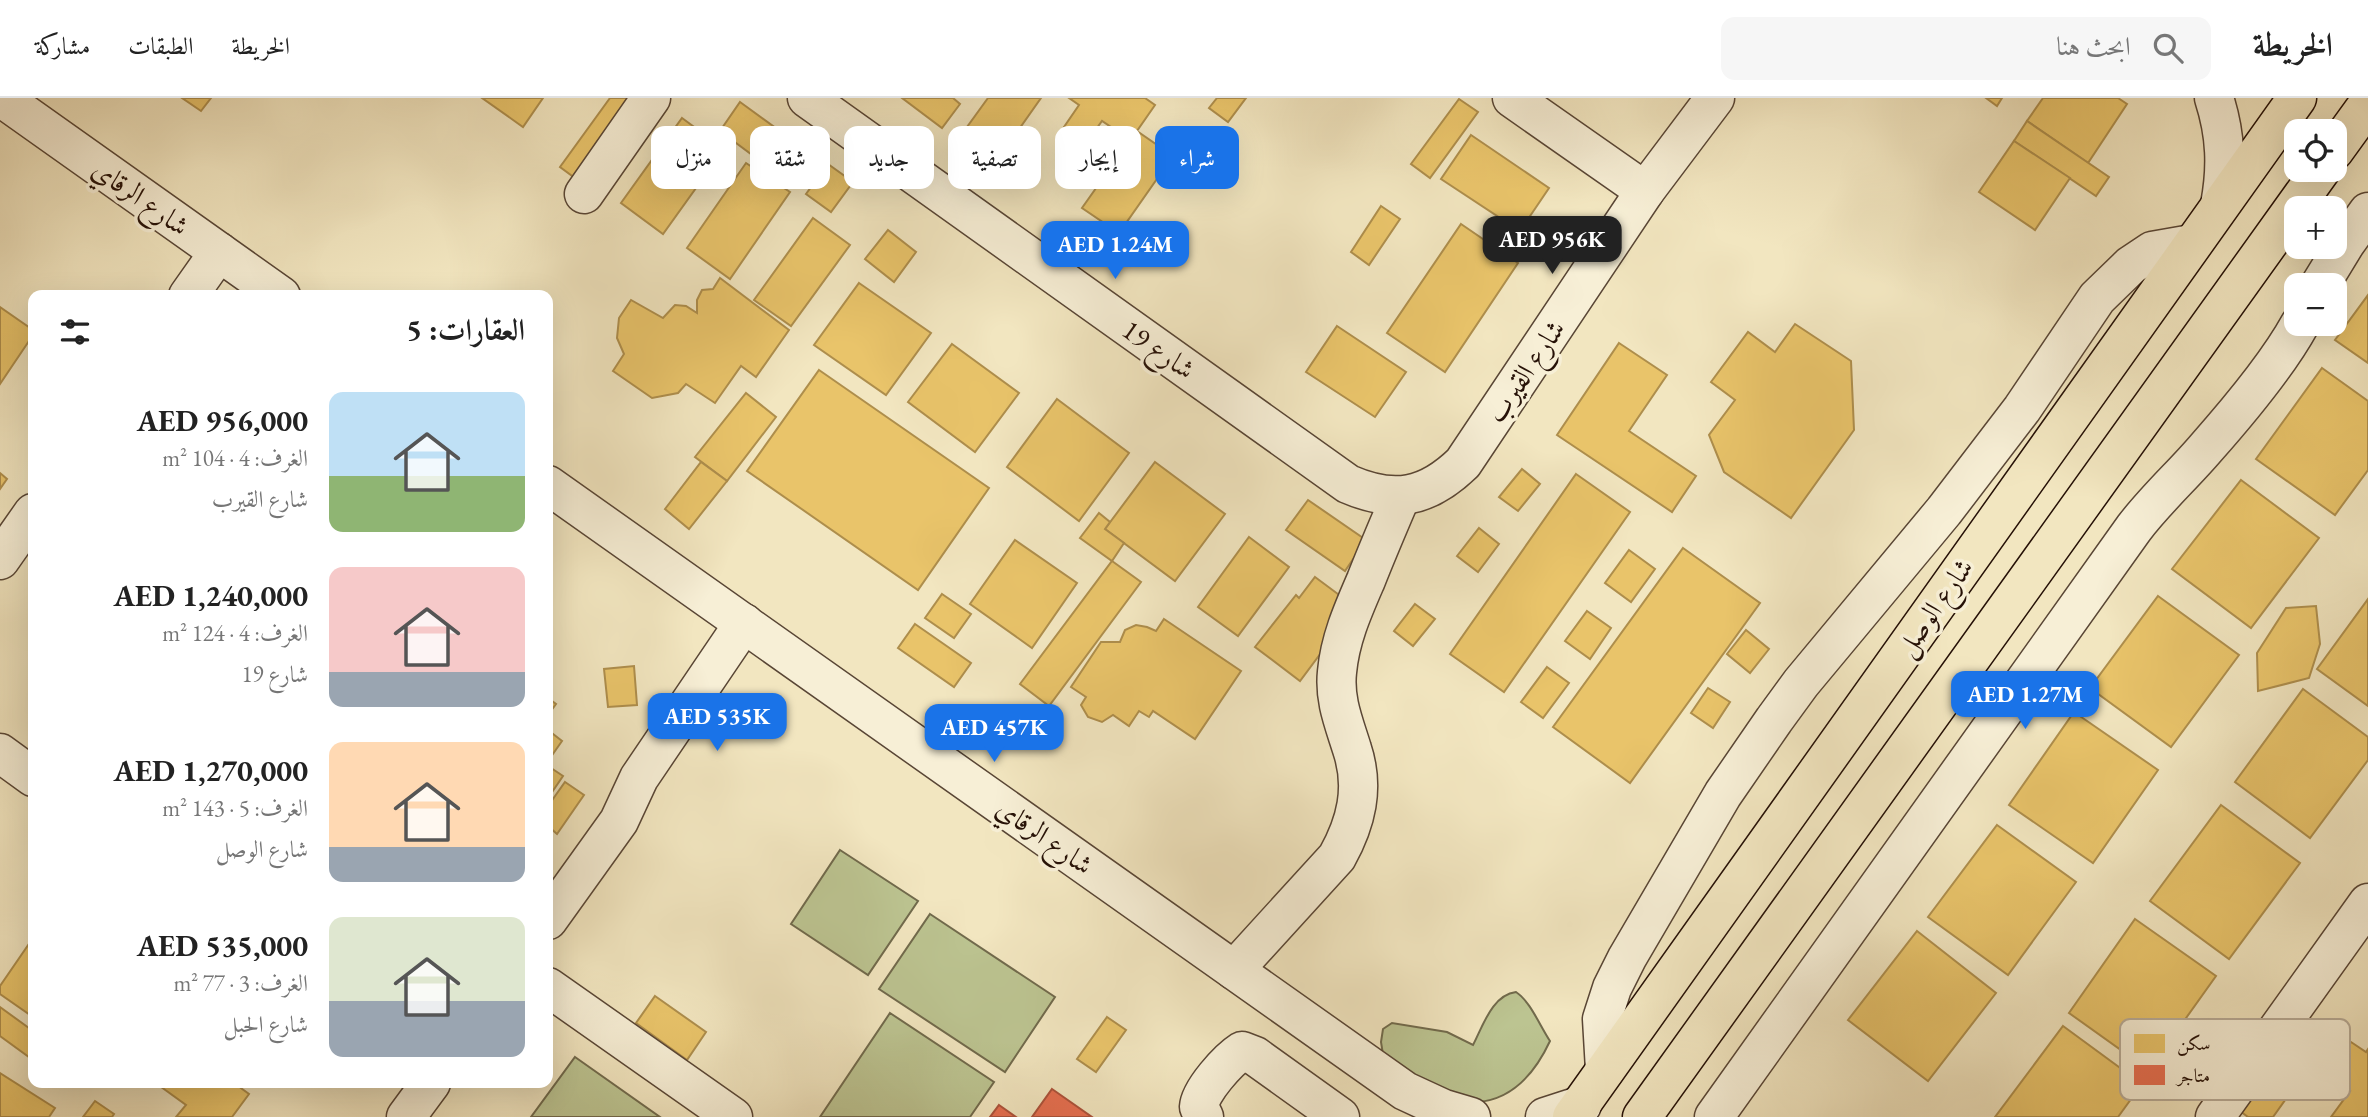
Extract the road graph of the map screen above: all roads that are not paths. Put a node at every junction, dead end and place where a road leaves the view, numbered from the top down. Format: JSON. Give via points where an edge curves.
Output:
{"nodes":[{"id":1,"x":2,"y":98,"type":"edge"},
{"id":2,"x":651,"y":98,"type":"edge"},
{"id":3,"x":807,"y":98,"type":"edge"},
{"id":4,"x":1512,"y":98,"type":"edge"},
{"id":5,"x":1715,"y":98,"type":"edge"},
{"id":6,"x":2214,"y":98,"type":"edge"},
{"id":7,"x":2297,"y":98,"type":"edge"},
{"id":8,"x":2368,"y":104,"type":"edge"},
{"id":9,"x":2347,"y":132,"type":"edge"},
{"id":10,"x":2312,"y":182,"type":"edge"},
{"id":11,"x":1645,"y":191,"type":"junction"},
{"id":12,"x":584,"y":194,"type":"dead end"},
{"id":13,"x":2220,"y":205,"type":"junction"},
{"id":14,"x":2368,"y":212,"type":"edge"},
{"id":15,"x":2192,"y":244,"type":"junction"},
{"id":16,"x":219,"y":252,"type":"junction"},
{"id":17,"x":2327,"y":273,"type":"edge"},
{"id":18,"x":192,"y":290,"type":"edge"},
{"id":19,"x":273,"y":290,"type":"edge"},
{"id":20,"x":2293,"y":336,"type":"edge"},
{"id":21,"x":553,"y":489,"type":"edge"},
{"id":22,"x":1410,"y":494,"type":"junction"},
{"id":23,"x":28,"y":520,"type":"edge"},
{"id":24,"x":0,"y":560,"type":"edge"},
{"id":25,"x":755,"y":631,"type":"junction"},
{"id":26,"x":0,"y":753,"type":"edge"},
{"id":27,"x":28,"y":773,"type":"edge"},
{"id":28,"x":2368,"y":903,"type":"edge"},
{"id":29,"x":553,"y":913,"type":"edge"},
{"id":30,"x":1234,"y":970,"type":"junction"},
{"id":31,"x":553,"y":991,"type":"edge"},
{"id":32,"x":1277,"y":1000,"type":"junction"},
{"id":33,"x":2285,"y":1019,"type":"edge"},
{"id":34,"x":1242,"y":1051,"type":"junction"},
{"id":35,"x":1605,"y":1070,"type":"junction"},
{"id":36,"x":427,"y":1088,"type":"edge"},
{"id":37,"x":2227,"y":1100,"type":"edge"},
{"id":38,"x":1414,"y":1104,"type":"edge"},
{"id":39,"x":1577,"y":1111,"type":"edge"},
{"id":40,"x":406,"y":1117,"type":"edge"},
{"id":41,"x":733,"y":1117,"type":"edge"},
{"id":42,"x":1204,"y":1117,"type":"edge"},
{"id":43,"x":1340,"y":1117,"type":"edge"},
{"id":44,"x":1471,"y":1117,"type":"edge"},
{"id":45,"x":1545,"y":1117,"type":"edge"},
{"id":46,"x":1642,"y":1117,"type":"edge"},
{"id":47,"x":1714,"y":1117,"type":"edge"},
{"id":48,"x":2215,"y":1117,"type":"edge"}],
"edges":[{"from":1,"to":16,"type":"street","name":"شارع الرقاي"},
{"from":2,"to":12,"type":"street"},
{"from":3,"to":22,"type":"street","name":"شارع 19","via":[[1348,484],[1374,494]]},
{"from":4,"to":11,"type":"street"},
{"from":5,"to":11,"type":"street","name":"شارع القيرب"},
{"from":6,"to":13,"type":"street","via":[[2225,147]]},
{"from":7,"to":13,"type":"main road","name":"شارع الوصل"},
{"from":8,"to":9,"type":"main road"},
{"from":10,"to":46,"type":"main road"},
{"from":11,"to":22,"type":"street","name":"شارع القيرب","via":[[1463,463],[1435,486]]},
{"from":13,"to":15,"type":"main road","name":"شارع الوصل"},
{"from":14,"to":17,"type":"street"},
{"from":15,"to":35,"type":"main road","name":"شارع الوصل"},
{"from":15,"to":35,"type":"street","via":[[2152,251],[2105,289],[1944,511],[1774,720],[1723,794],[1612,988],[1602,1019]]},
{"from":16,"to":18,"type":"street"},
{"from":16,"to":19,"type":"street","name":"شارع الرقاي"},
{"from":20,"to":47,"type":"street","via":[[2206,449],[2134,527]]},
{"from":21,"to":25,"type":"street","name":"شارع الرقاي"},
{"from":22,"to":30,"type":"street","via":[[1341,645],[1338,701],[1358,772],[1355,816],[1348,837],[1336,857]]},
{"from":23,"to":24,"type":"street"},
{"from":25,"to":29,"type":"street","via":[[653,788],[619,821]]},
{"from":25,"to":30,"type":"street","name":"شارع الرقاي"},
{"from":26,"to":27,"type":"street"},
{"from":28,"to":33,"type":"street"},
{"from":30,"to":32,"type":"street","name":"شارع الرقاي"},
{"from":31,"to":41,"type":"street"},
{"from":32,"to":34,"type":"street"},
{"from":32,"to":38,"type":"street","name":"شارع الرقاي"},
{"from":34,"to":42,"type":"street","via":[[1202,1095],[1199,1107]]},
{"from":34,"to":43,"type":"street"},
{"from":35,"to":39,"type":"main road","name":"شارع الوصل"},
{"from":36,"to":40,"type":"street"},
{"from":37,"to":48,"type":"street"},
{"from":38,"to":44,"type":"street","name":"شارع الرقاي"},
{"from":39,"to":45,"type":"street"}]}
